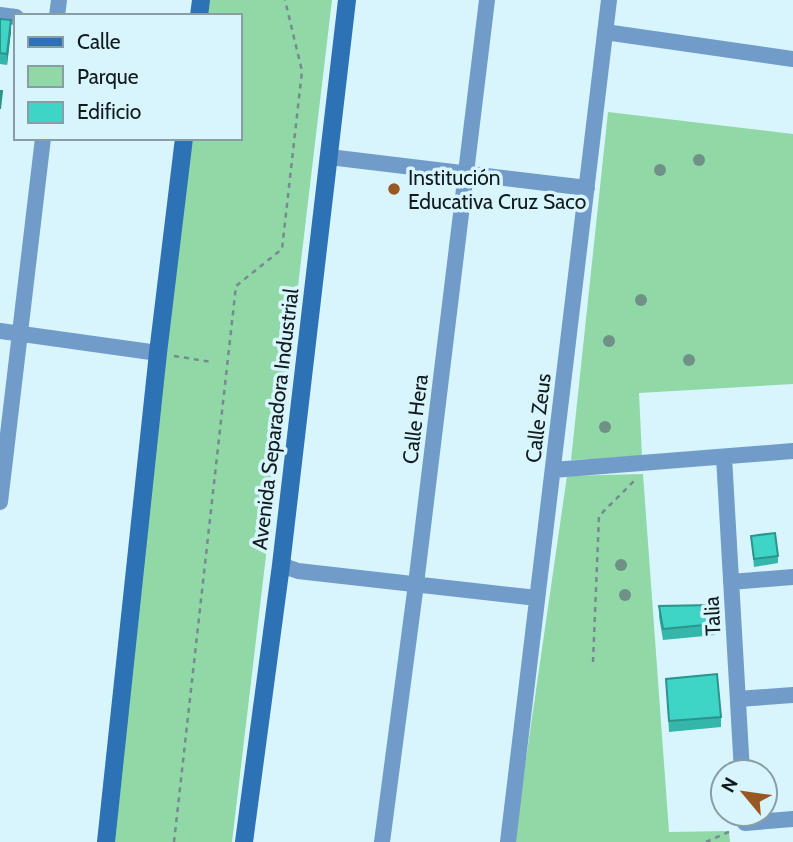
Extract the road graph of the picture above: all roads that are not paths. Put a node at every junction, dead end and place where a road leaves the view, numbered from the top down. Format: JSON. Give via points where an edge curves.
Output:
{"nodes":[{"id":1,"x":346,"y":0,"type":"edge"},
{"id":2,"x":487,"y":0,"type":"edge"},
{"id":3,"x":609,"y":0,"type":"edge"},
{"id":4,"x":606,"y":32,"type":"junction"},
{"id":5,"x":793,"y":59,"type":"edge"},
{"id":6,"x":43,"y":140,"type":"edge"},
{"id":7,"x":184,"y":140,"type":"edge"},
{"id":8,"x":329,"y":157,"type":"junction"},
{"id":9,"x":466,"y":173,"type":"junction"},
{"id":10,"x":587,"y":188,"type":"junction"},
{"id":11,"x":0,"y":331,"type":"edge"},
{"id":12,"x":19,"y":334,"type":"junction"},
{"id":13,"x":158,"y":353,"type":"junction"},
{"id":14,"x":793,"y":451,"type":"edge"},
{"id":15,"x":724,"y":457,"type":"junction"},
{"id":16,"x":553,"y":470,"type":"junction"},
{"id":17,"x":0,"y":502,"type":"edge"},
{"id":18,"x":281,"y":565,"type":"junction"},
{"id":19,"x":793,"y":577,"type":"edge"},
{"id":20,"x":731,"y":582,"type":"junction"},
{"id":21,"x":416,"y":584,"type":"junction"},
{"id":22,"x":537,"y":598,"type":"junction"},
{"id":23,"x":793,"y":695,"type":"edge"},
{"id":24,"x":738,"y":699,"type":"junction"},
{"id":25,"x":741,"y":758,"type":"edge"},
{"id":26,"x":106,"y":842,"type":"edge"},
{"id":27,"x":244,"y":842,"type":"edge"},
{"id":28,"x":382,"y":842,"type":"edge"},
{"id":29,"x":508,"y":842,"type":"edge"}],
"edges":[{"from":1,"to":8,"type":"main road","name":"Avenida Separadora Industrial"},
{"from":2,"to":9,"type":"street","name":"Calle Hera"},
{"from":3,"to":4,"type":"street","name":"Calle Zeus"},
{"from":4,"to":5,"type":"street"},
{"from":4,"to":10,"type":"street","name":"Calle Zeus"},
{"from":6,"to":12,"type":"street"},
{"from":7,"to":13,"type":"main road"},
{"from":8,"to":9,"type":"street"},
{"from":8,"to":18,"type":"main road","name":"Avenida Separadora Industrial"},
{"from":9,"to":10,"type":"street"},
{"from":9,"to":21,"type":"street","name":"Calle Hera"},
{"from":10,"to":16,"type":"street","name":"Calle Zeus"},
{"from":11,"to":12,"type":"street"},
{"from":12,"to":13,"type":"street"},
{"from":12,"to":17,"type":"street"},
{"from":13,"to":26,"type":"main road"},
{"from":14,"to":15,"type":"street"},
{"from":15,"to":16,"type":"street"},
{"from":15,"to":20,"type":"street","name":"Talia"},
{"from":16,"to":22,"type":"street","name":"Calle Zeus"},
{"from":18,"to":21,"type":"street","via":[[298,571]]},
{"from":18,"to":27,"type":"main road","name":"Avenida Separadora Industrial"},
{"from":19,"to":20,"type":"street"},
{"from":20,"to":24,"type":"street","name":"Talia"},
{"from":21,"to":22,"type":"street"},
{"from":21,"to":28,"type":"street","name":"Calle Hera"},
{"from":22,"to":29,"type":"street","name":"Calle Zeus"},
{"from":23,"to":24,"type":"street"},
{"from":24,"to":25,"type":"street","name":"Talia"}]}
